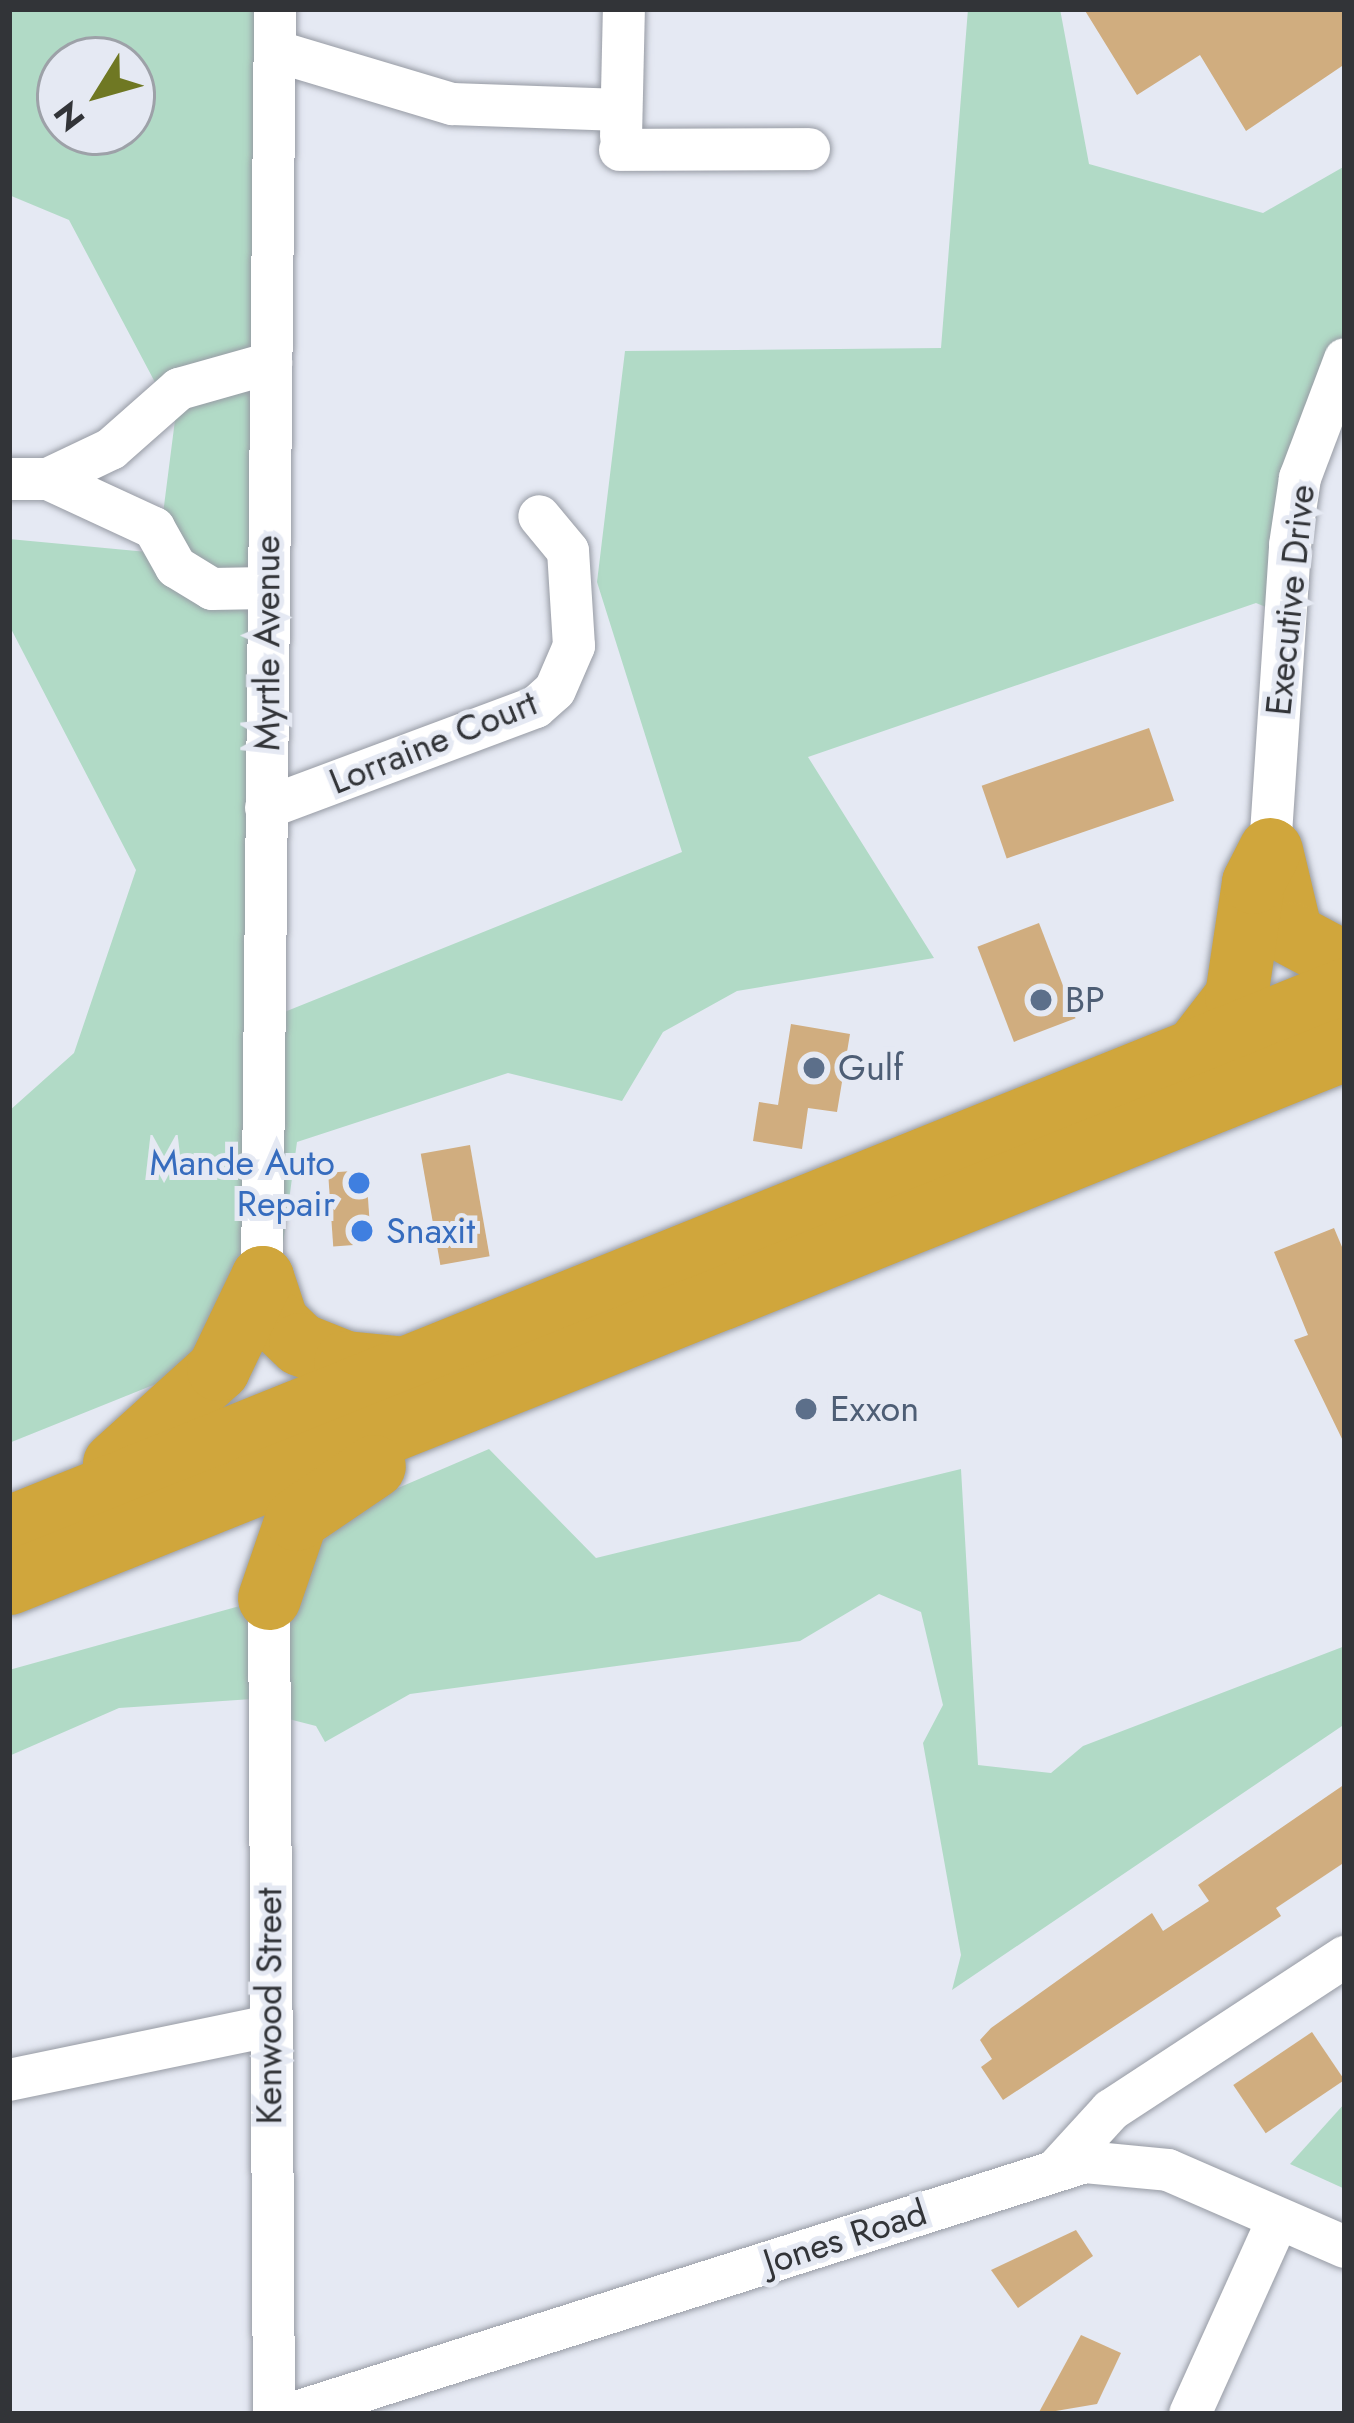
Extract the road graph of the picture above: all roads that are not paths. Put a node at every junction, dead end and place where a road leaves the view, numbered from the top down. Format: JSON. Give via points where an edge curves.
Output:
{"nodes":[{"id":1,"x":623,"y":9,"type":"edge"},
{"id":2,"x":275,"y":30,"type":"edge"},
{"id":3,"x":621,"y":145,"type":"junction"},
{"id":4,"x":809,"y":149,"type":"dead end"},
{"id":5,"x":1345,"y":359,"type":"edge"},
{"id":6,"x":271,"y":363,"type":"junction"},
{"id":7,"x":28,"y":479,"type":"edge"},
{"id":8,"x":539,"y":517,"type":"dead end"},
{"id":9,"x":267,"y":589,"type":"junction"},
{"id":10,"x":266,"y":808,"type":"junction"},
{"id":11,"x":1270,"y":849,"type":"junction"},
{"id":12,"x":1345,"y":963,"type":"edge"},
{"id":13,"x":1345,"y":989,"type":"edge"},
{"id":14,"x":1345,"y":1048,"type":"edge"},
{"id":15,"x":1191,"y":1054,"type":"junction"},
{"id":16,"x":262,"y":1276,"type":"junction"},
{"id":17,"x":559,"y":1363,"type":"junction"},
{"id":18,"x":406,"y":1368,"type":"junction"},
{"id":19,"x":9,"y":1525,"type":"edge"},
{"id":20,"x":9,"y":1584,"type":"edge"},
{"id":21,"x":268,"y":1598,"type":"junction"},
{"id":22,"x":1345,"y":1957,"type":"edge"},
{"id":23,"x":268,"y":2026,"type":"junction"},
{"id":24,"x":9,"y":2080,"type":"edge"},
{"id":25,"x":1057,"y":2169,"type":"junction"},
{"id":26,"x":1278,"y":2219,"type":"junction"},
{"id":27,"x":1339,"y":2245,"type":"edge"},
{"id":28,"x":274,"y":2414,"type":"edge"},
{"id":29,"x":290,"y":2414,"type":"edge"},
{"id":30,"x":1190,"y":2414,"type":"edge"}],
"edges":[{"from":1,"to":3,"type":"street"},
{"from":2,"to":3,"type":"street","via":[[452,104]]},
{"from":2,"to":6,"type":"street","name":"Myrtle Avenue"},
{"from":3,"to":4,"type":"street"},
{"from":5,"to":11,"type":"street","name":"Executive Drive","via":[[1300,478]]},
{"from":6,"to":7,"type":"street","via":[[179,389],[111,449]]},
{"from":6,"to":9,"type":"street","name":"Myrtle Avenue"},
{"from":7,"to":9,"type":"street","via":[[154,528],[176,567],[212,589]]},
{"from":8,"to":10,"type":"street","name":"Lorraine Court","via":[[568,551],[574,646],[555,690],[536,707]]},
{"from":9,"to":10,"type":"street","name":"Myrtle Avenue"},
{"from":10,"to":16,"type":"street","name":"Myrtle Avenue"},
{"from":11,"to":12,"type":"highway","via":[[1291,934]]},
{"from":11,"to":15,"type":"highway","via":[[1253,882],[1236,996]]},
{"from":13,"to":15,"type":"highway"},
{"from":14,"to":17,"type":"highway"},
{"from":15,"to":18,"type":"highway"},
{"from":16,"to":18,"type":"highway","via":[[278,1322],[300,1344],[345,1362]]},
{"from":16,"to":19,"type":"highway","via":[[236,1342],[181,1410],[107,1468]]},
{"from":17,"to":20,"type":"highway"},
{"from":17,"to":21,"type":"highway","via":[[309,1507],[288,1532]]},
{"from":18,"to":19,"type":"highway"},
{"from":20,"to":21,"type":"highway","via":[[190,1540],[234,1549]]},
{"from":21,"to":23,"type":"street","name":"Kenwood Street"},
{"from":22,"to":25,"type":"street","name":"Jones Road","via":[[1111,2110]]},
{"from":23,"to":24,"type":"street"},
{"from":23,"to":28,"type":"street","name":"Kenwood Street"},
{"from":25,"to":26,"type":"street","via":[[1150,2166]]},
{"from":25,"to":29,"type":"street","name":"Jones Road"},
{"from":26,"to":27,"type":"street"},
{"from":26,"to":30,"type":"street"}]}
